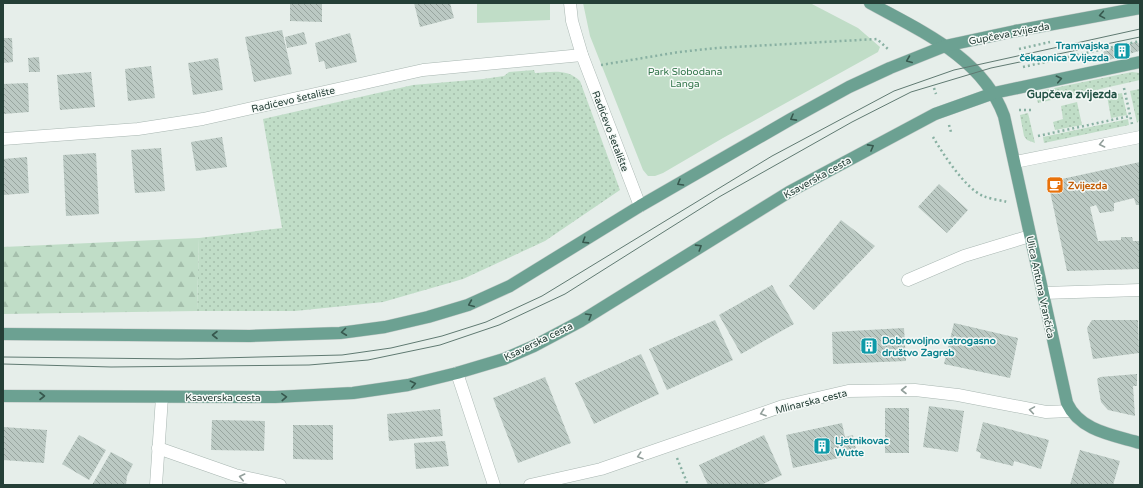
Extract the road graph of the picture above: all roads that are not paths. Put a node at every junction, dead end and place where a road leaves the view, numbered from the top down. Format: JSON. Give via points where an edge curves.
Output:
{"nodes":[{"id":1,"x":570,"y":3,"type":"edge"},
{"id":2,"x":870,"y":3,"type":"edge"},
{"id":3,"x":1140,"y":8,"type":"edge"},
{"id":4,"x":945,"y":46,"type":"junction"},
{"id":5,"x":582,"y":55,"type":"junction"},
{"id":6,"x":1140,"y":62,"type":"edge"},
{"id":7,"x":994,"y":93,"type":"junction"},
{"id":8,"x":1140,"y":136,"type":"edge"},
{"id":9,"x":3,"y":139,"type":"edge"},
{"id":10,"x":1015,"y":162,"type":"junction"},
{"id":11,"x":640,"y":206,"type":"junction"},
{"id":12,"x":1030,"y":236,"type":"junction"},
{"id":13,"x":908,"y":280,"type":"dead end"},
{"id":14,"x":1140,"y":290,"type":"edge"},
{"id":15,"x":1043,"y":293,"type":"junction"},
{"id":16,"x":3,"y":334,"type":"edge"},
{"id":17,"x":457,"y":373,"type":"junction"},
{"id":18,"x":3,"y":396,"type":"edge"},
{"id":19,"x":162,"y":397,"type":"junction"},
{"id":20,"x":1071,"y":411,"type":"junction"},
{"id":21,"x":1140,"y":443,"type":"edge"},
{"id":22,"x":158,"y":448,"type":"junction"},
{"id":23,"x":156,"y":485,"type":"edge"},
{"id":24,"x":280,"y":485,"type":"edge"},
{"id":25,"x":494,"y":485,"type":"edge"},
{"id":26,"x":530,"y":485,"type":"edge"}],
"edges":[{"from":1,"to":5,"type":"street","name":"Radićevo šetalište","via":[[572,21]]},
{"from":2,"to":4,"type":"main road"},
{"from":3,"to":4,"type":"main road","name":"Gupčeva zvijezda","one_way":true},
{"from":4,"to":7,"type":"main road","name":"Gupčeva zvijezda","via":[[978,72]]},
{"from":4,"to":11,"type":"main road","one_way":true,"via":[[849,87]]},
{"from":5,"to":9,"type":"street","name":"Radićevo šetalište","via":[[423,70],[203,119],[138,129]]},
{"from":5,"to":11,"type":"street","name":"Radićevo šetalište"},
{"from":7,"to":6,"type":"main road","one_way":true},
{"from":7,"to":10,"type":"main road","name":"Gupčeva zvijezda","via":[[1004,116]]},
{"from":17,"to":7,"type":"main road","name":"Ksaverska cesta","one_way":true,"via":[[504,359],[534,346],[581,321],[789,192],[943,110]]},
{"from":8,"to":10,"type":"street","one_way":true},
{"from":10,"to":12,"type":"main road","name":"Ulica Antuna Vrančića"},
{"from":11,"to":16,"type":"main road","one_way":true,"via":[[510,286],[468,305],[385,326],[340,333],[250,336]]},
{"from":12,"to":13,"type":"street","via":[[964,256]]},
{"from":12,"to":15,"type":"main road","name":"Ulica Antuna Vrančića"},
{"from":14,"to":15,"type":"street"},
{"from":15,"to":20,"type":"main road","name":"Ulica Antuna Vrančića"},
{"from":19,"to":17,"type":"main road","name":"Ksaverska cesta","one_way":true,"via":[[275,398],[353,393],[408,385]]},
{"from":17,"to":25,"type":"street"},
{"from":18,"to":19,"type":"main road","name":"Ksaverska cesta","one_way":true},
{"from":19,"to":22,"type":"street"},
{"from":20,"to":21,"type":"main road","via":[[1089,427]]},
{"from":20,"to":26,"type":"street","name":"Mlinarska cesta","one_way":true,"via":[[1046,412],[958,395],[915,390],[848,391],[783,406],[601,469]]},
{"from":22,"to":23,"type":"street"},
{"from":24,"to":22,"type":"street","one_way":true,"via":[[235,475]]}]}
